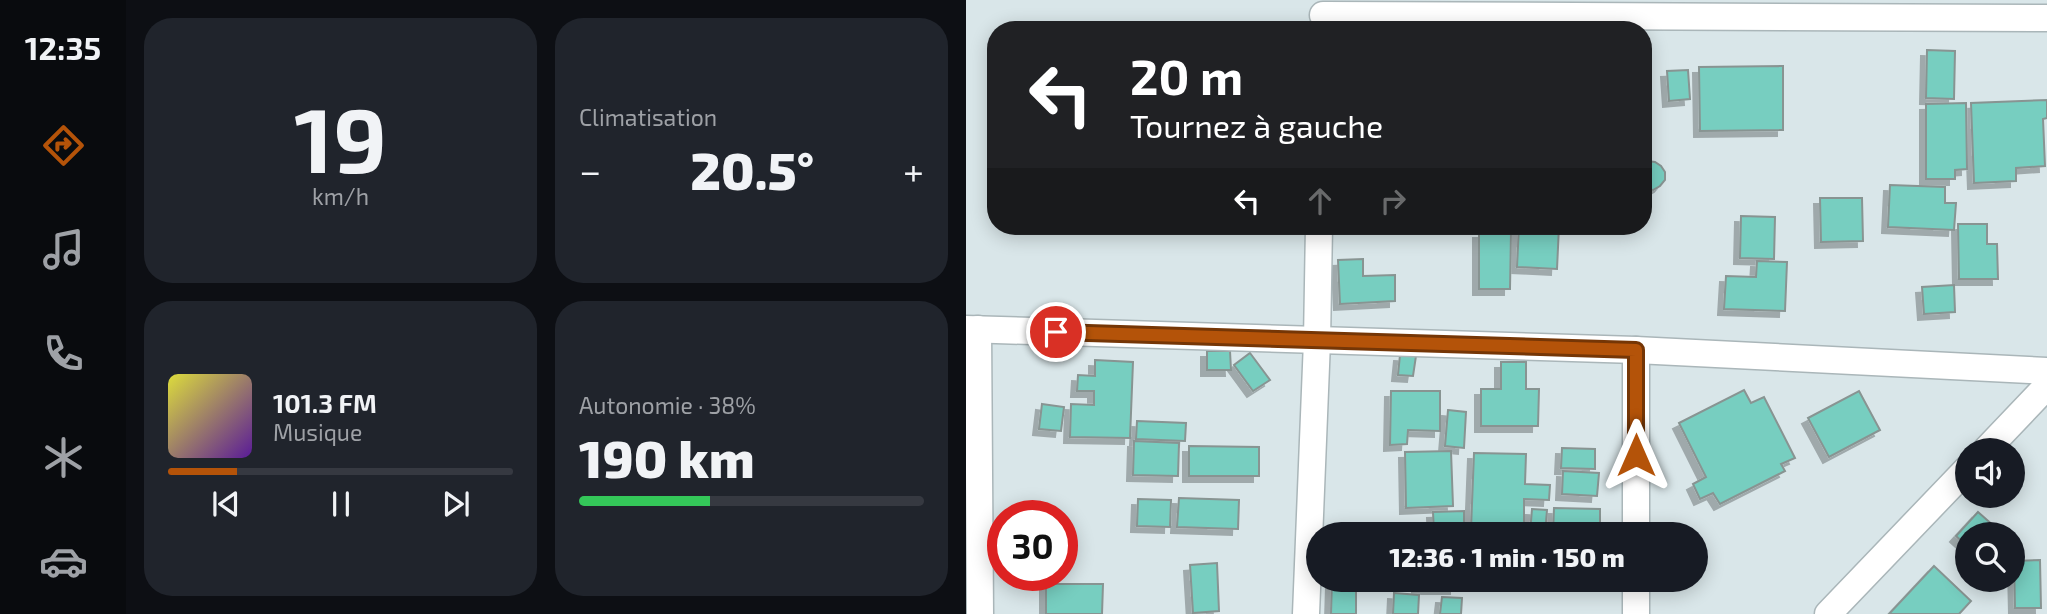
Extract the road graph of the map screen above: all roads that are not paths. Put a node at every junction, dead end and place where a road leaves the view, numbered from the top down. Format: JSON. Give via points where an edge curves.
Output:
{"nodes":[{"id":1,"x":1322,"y":15,"type":"edge"},
{"id":2,"x":2047,"y":18,"type":"edge"},
{"id":3,"x":1319,"y":235,"type":"edge"},
{"id":4,"x":972,"y":329,"type":"edge"},
{"id":5,"x":1317,"y":341,"type":"junction"},
{"id":6,"x":1636,"y":350,"type":"junction"},
{"id":7,"x":2047,"y":371,"type":"edge"},
{"id":8,"x":2047,"y":386,"type":"edge"},
{"id":9,"x":1997,"y":438,"type":"edge"},
{"id":10,"x":1955,"y":482,"type":"edge"},
{"id":11,"x":1636,"y":522,"type":"edge"},
{"id":12,"x":1636,"y":592,"type":"edge"},
{"id":13,"x":980,"y":614,"type":"edge"},
{"id":14,"x":1306,"y":614,"type":"edge"},
{"id":15,"x":1636,"y":614,"type":"edge"},
{"id":16,"x":1828,"y":614,"type":"edge"}],
"edges":[{"from":1,"to":2,"type":"street"},
{"from":3,"to":5,"type":"street"},
{"from":4,"to":5,"type":"street"},
{"from":4,"to":13,"type":"street"},
{"from":5,"to":6,"type":"street"},
{"from":5,"to":14,"type":"street"},
{"from":6,"to":7,"type":"street"},
{"from":6,"to":11,"type":"street"},
{"from":8,"to":9,"type":"street"},
{"from":10,"to":16,"type":"street"},
{"from":12,"to":15,"type":"street"}]}
